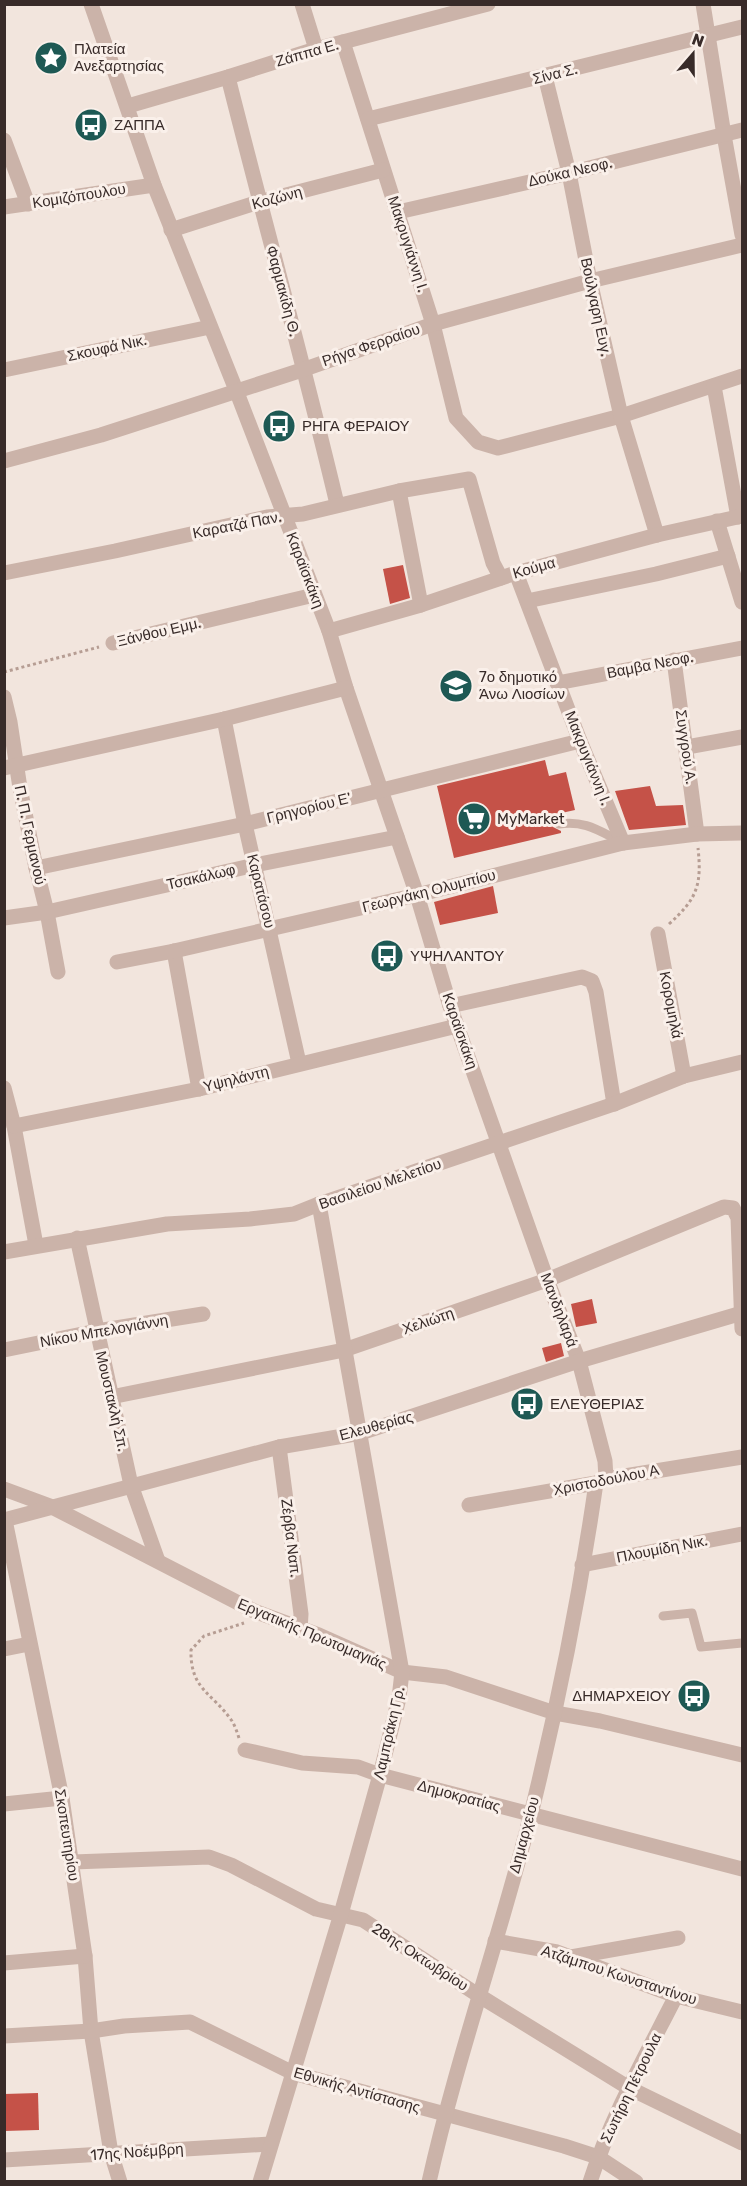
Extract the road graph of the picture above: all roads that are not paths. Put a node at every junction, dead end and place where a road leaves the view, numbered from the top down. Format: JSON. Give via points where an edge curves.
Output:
{"nodes":[{"id":1,"x":91,"y":4,"type":"edge"},
{"id":2,"x":302,"y":4,"type":"edge"},
{"id":3,"x":488,"y":4,"type":"edge"},
{"id":4,"x":703,"y":4,"type":"edge"},
{"id":5,"x":742,"y":27,"type":"edge"},
{"id":6,"x":708,"y":35,"type":"junction"},
{"id":7,"x":343,"y":42,"type":"junction"},
{"id":8,"x":316,"y":49,"type":"junction"},
{"id":9,"x":545,"y":76,"type":"junction"},
{"id":10,"x":228,"y":77,"type":"junction"},
{"id":11,"x":128,"y":106,"type":"junction"},
{"id":12,"x":368,"y":119,"type":"junction"},
{"id":13,"x":742,"y":130,"type":"edge"},
{"id":14,"x":724,"y":135,"type":"junction"},
{"id":15,"x":4,"y":140,"type":"edge"},
{"id":16,"x":383,"y":170,"type":"junction"},
{"id":17,"x":569,"y":173,"type":"junction"},
{"id":18,"x":154,"y":185,"type":"junction"},
{"id":19,"x":259,"y":202,"type":"junction"},
{"id":20,"x":28,"y":204,"type":"junction"},
{"id":21,"x":4,"y":207,"type":"edge"},
{"id":22,"x":398,"y":212,"type":"junction"},
{"id":23,"x":171,"y":230,"type":"junction"},
{"id":24,"x":742,"y":235,"type":"edge"},
{"id":25,"x":742,"y":245,"type":"edge"},
{"id":26,"x":590,"y":281,"type":"junction"},
{"id":27,"x":433,"y":324,"type":"junction"},
{"id":28,"x":210,"y":327,"type":"junction"},
{"id":29,"x":4,"y":369,"type":"edge"},
{"id":30,"x":304,"y":369,"type":"junction"},
{"id":31,"x":742,"y":376,"type":"edge"},
{"id":32,"x":714,"y":386,"type":"junction"},
{"id":33,"x":236,"y":390,"type":"junction"},
{"id":34,"x":621,"y":416,"type":"junction"},
{"id":35,"x":4,"y":460,"type":"edge"},
{"id":36,"x":399,"y":491,"type":"junction"},
{"id":37,"x":338,"y":504,"type":"junction"},
{"id":38,"x":285,"y":515,"type":"junction"},
{"id":39,"x":740,"y":517,"type":"edge"},
{"id":40,"x":717,"y":521,"type":"junction"},
{"id":41,"x":657,"y":535,"type":"junction"},
{"id":42,"x":728,"y":556,"type":"junction"},
{"id":43,"x":4,"y":573,"type":"edge"},
{"id":44,"x":516,"y":573,"type":"junction"},
{"id":45,"x":501,"y":578,"type":"junction"},
{"id":46,"x":314,"y":595,"type":"junction"},
{"id":47,"x":527,"y":601,"type":"junction"},
{"id":48,"x":742,"y":602,"type":"edge"},
{"id":49,"x":421,"y":605,"type":"junction"},
{"id":50,"x":329,"y":631,"type":"junction"},
{"id":51,"x":113,"y":643,"type":"road end"},
{"id":52,"x":742,"y":648,"type":"edge"},
{"id":53,"x":674,"y":660,"type":"junction"},
{"id":54,"x":558,"y":683,"type":"junction"},
{"id":55,"x":346,"y":688,"type":"junction"},
{"id":56,"x":4,"y":697,"type":"edge"},
{"id":57,"x":224,"y":719,"type":"junction"},
{"id":58,"x":742,"y":737,"type":"edge"},
{"id":59,"x":580,"y":741,"type":"junction"},
{"id":60,"x":687,"y":747,"type":"junction"},
{"id":61,"x":11,"y":766,"type":"edge"},
{"id":62,"x":382,"y":790,"type":"junction"},
{"id":63,"x":245,"y":824,"type":"junction"},
{"id":64,"x":560,"y":824,"type":"dead end"},
{"id":65,"x":742,"y":833,"type":"edge"},
{"id":66,"x":697,"y":834,"type":"junction"},
{"id":67,"x":397,"y":837,"type":"junction"},
{"id":68,"x":623,"y":843,"type":"junction"},
{"id":69,"x":255,"y":865,"type":"junction"},
{"id":70,"x":36,"y":868,"type":"junction"},
{"id":71,"x":417,"y":895,"type":"junction"},
{"id":72,"x":47,"y":912,"type":"junction"},
{"id":73,"x":4,"y":918,"type":"edge"},
{"id":74,"x":270,"y":928,"type":"junction"},
{"id":75,"x":658,"y":934,"type":"road end"},
{"id":76,"x":174,"y":951,"type":"junction"},
{"id":77,"x":117,"y":962,"type":"dead end"},
{"id":78,"x":58,"y":972,"type":"dead end"},
{"id":79,"x":450,"y":1006,"type":"junction"},
{"id":80,"x":457,"y":1026,"type":"junction"},
{"id":81,"x":742,"y":1062,"type":"edge"},
{"id":82,"x":299,"y":1063,"type":"junction"},
{"id":83,"x":684,"y":1076,"type":"junction"},
{"id":84,"x":199,"y":1089,"type":"junction"},
{"id":85,"x":5,"y":1096,"type":"edge"},
{"id":86,"x":614,"y":1104,"type":"junction"},
{"id":87,"x":14,"y":1126,"type":"junction"},
{"id":88,"x":499,"y":1144,"type":"junction"},
{"id":89,"x":319,"y":1204,"type":"junction"},
{"id":90,"x":77,"y":1238,"type":"junction"},
{"id":91,"x":36,"y":1245,"type":"junction"},
{"id":92,"x":4,"y":1252,"type":"edge"},
{"id":93,"x":547,"y":1280,"type":"junction"},
{"id":94,"x":203,"y":1314,"type":"dead end"},
{"id":95,"x":742,"y":1319,"type":"edge"},
{"id":96,"x":97,"y":1331,"type":"junction"},
{"id":97,"x":4,"y":1350,"type":"edge"},
{"id":98,"x":344,"y":1350,"type":"junction"},
{"id":99,"x":579,"y":1361,"type":"junction"},
{"id":100,"x":111,"y":1397,"type":"junction"},
{"id":101,"x":361,"y":1433,"type":"junction"},
{"id":102,"x":279,"y":1447,"type":"junction"},
{"id":103,"x":742,"y":1457,"type":"edge"},
{"id":104,"x":601,"y":1481,"type":"junction"},
{"id":105,"x":131,"y":1485,"type":"junction"},
{"id":106,"x":4,"y":1489,"type":"edge"},
{"id":107,"x":469,"y":1505,"type":"dead end"},
{"id":108,"x":50,"y":1506,"type":"junction"},
{"id":109,"x":5,"y":1520,"type":"edge"},
{"id":110,"x":742,"y":1533,"type":"edge"},
{"id":111,"x":158,"y":1561,"type":"junction"},
{"id":112,"x":582,"y":1565,"type":"junction"},
{"id":113,"x":663,"y":1616,"type":"dead end"},
{"id":114,"x":300,"y":1630,"type":"junction"},
{"id":115,"x":742,"y":1643,"type":"edge"},
{"id":116,"x":29,"y":1644,"type":"junction"},
{"id":117,"x":4,"y":1649,"type":"edge"},
{"id":118,"x":402,"y":1672,"type":"junction"},
{"id":119,"x":555,"y":1713,"type":"junction"},
{"id":120,"x":245,"y":1750,"type":"road end"},
{"id":121,"x":742,"y":1755,"type":"edge"},
{"id":122,"x":380,"y":1775,"type":"junction"},
{"id":123,"x":62,"y":1798,"type":"junction"},
{"id":124,"x":4,"y":1804,"type":"edge"},
{"id":125,"x":531,"y":1815,"type":"junction"},
{"id":126,"x":73,"y":1862,"type":"junction"},
{"id":127,"x":742,"y":1869,"type":"edge"},
{"id":128,"x":341,"y":1914,"type":"junction"},
{"id":129,"x":678,"y":1938,"type":"dead end"},
{"id":130,"x":495,"y":1941,"type":"junction"},
{"id":131,"x":85,"y":1956,"type":"junction"},
{"id":132,"x":571,"y":1957,"type":"junction"},
{"id":133,"x":4,"y":1963,"type":"edge"},
{"id":134,"x":478,"y":1995,"type":"junction"},
{"id":135,"x":676,"y":1996,"type":"junction"},
{"id":136,"x":742,"y":2012,"type":"edge"},
{"id":137,"x":92,"y":2031,"type":"junction"},
{"id":138,"x":4,"y":2036,"type":"edge"},
{"id":139,"x":293,"y":2073,"type":"junction"},
{"id":140,"x":628,"y":2088,"type":"junction"},
{"id":141,"x":444,"y":2114,"type":"junction"},
{"id":142,"x":742,"y":2143,"type":"edge"},
{"id":143,"x":270,"y":2144,"type":"junction"},
{"id":144,"x":111,"y":2153,"type":"junction"},
{"id":145,"x":598,"y":2157,"type":"junction"},
{"id":146,"x":4,"y":2160,"type":"edge"},
{"id":147,"x":120,"y":2181,"type":"edge"},
{"id":148,"x":260,"y":2181,"type":"edge"},
{"id":149,"x":429,"y":2181,"type":"edge"},
{"id":150,"x":590,"y":2181,"type":"edge"},
{"id":151,"x":636,"y":2181,"type":"edge"}],
"edges":[{"from":1,"to":11,"type":"street","name":"Καραϊσκάκη"},
{"from":2,"to":8,"type":"street"},
{"from":3,"to":7,"type":"street","name":"Ζάππα Ε."},
{"from":4,"to":6,"type":"street"},
{"from":5,"to":6,"type":"street","name":"Σίνα Σ."},
{"from":6,"to":9,"type":"street","name":"Σίνα Σ."},
{"from":6,"to":14,"type":"street"},
{"from":7,"to":8,"type":"street","name":"Ζάππα Ε."},
{"from":7,"to":12,"type":"street","name":"Μακρυγιάννη Ι."},
{"from":8,"to":10,"type":"street","name":"Ζάππα Ε."},
{"from":9,"to":12,"type":"street","name":"Σίνα Σ."},
{"from":9,"to":17,"type":"street","name":"Βούλγαρη Ευγ."},
{"from":10,"to":11,"type":"street","name":"Ζάππα Ε."},
{"from":10,"to":19,"type":"street","name":"Φαρμακίδη Θ."},
{"from":11,"to":18,"type":"street","name":"Καραϊσκάκη"},
{"from":12,"to":16,"type":"street","name":"Μακρυγιάννη Ι."},
{"from":13,"to":14,"type":"street","name":"Δούκα Νεοφ."},
{"from":14,"to":17,"type":"street","name":"Δούκα Νεοφ."},
{"from":14,"to":24,"type":"street"},
{"from":15,"to":20,"type":"street"},
{"from":16,"to":19,"type":"street","name":"Κοζώνη"},
{"from":16,"to":22,"type":"street","name":"Μακρυγιάννη Ι."},
{"from":17,"to":22,"type":"street","name":"Δούκα Νεοφ."},
{"from":17,"to":26,"type":"street","name":"Βούλγαρη Ευγ."},
{"from":18,"to":20,"type":"street","name":"Κομιζόπουλου"},
{"from":18,"to":23,"type":"street","name":"Καραϊσκάκη"},
{"from":19,"to":23,"type":"street","name":"Κοζώνη"},
{"from":19,"to":30,"type":"street","name":"Φαρμακίδη Θ."},
{"from":20,"to":21,"type":"street","name":"Κομιζόπουλου"},
{"from":22,"to":27,"type":"street","name":"Μακρυγιάννη Ι."},
{"from":23,"to":28,"type":"street","name":"Καραϊσκάκη"},
{"from":25,"to":26,"type":"street","name":"Ρήγα Φερραίου"},
{"from":26,"to":27,"type":"street","name":"Ρήγα Φερραίου"},
{"from":26,"to":34,"type":"street","name":"Βούλγαρη Ευγ."},
{"from":27,"to":30,"type":"street","name":"Ρήγα Φερραίου"},
{"from":27,"to":34,"type":"street","name":"Μακρυγιάννη Ι.","via":[[456,418],[478,442],[498,448]]},
{"from":28,"to":29,"type":"street","name":"Σκουφά Νικ."},
{"from":28,"to":33,"type":"street","name":"Καραϊσκάκη"},
{"from":30,"to":33,"type":"street","name":"Ρήγα Φερραίου"},
{"from":30,"to":37,"type":"street","name":"Φαρμακίδη Θ."},
{"from":31,"to":32,"type":"street"},
{"from":32,"to":34,"type":"street"},
{"from":32,"to":39,"type":"street"},
{"from":33,"to":35,"type":"street","name":"Ρήγα Φερραίου","via":[[101,435]]},
{"from":33,"to":38,"type":"street","name":"Καραϊσκάκη"},
{"from":34,"to":41,"type":"street","name":"Βούλγαρη Ευγ."},
{"from":36,"to":37,"type":"street","name":"Καρατζά Παν."},
{"from":36,"to":45,"type":"street","name":"Καρατζά Παν.","via":[[470,479],[493,563]]},
{"from":36,"to":49,"type":"street"},
{"from":37,"to":38,"type":"street","name":"Καρατζά Παν."},
{"from":38,"to":43,"type":"street","name":"Καρατζά Παν."},
{"from":38,"to":46,"type":"street","name":"Καραϊσκάκη"},
{"from":39,"to":40,"type":"street","name":"Κούμα"},
{"from":40,"to":41,"type":"street","name":"Κούμα"},
{"from":40,"to":42,"type":"street"},
{"from":41,"to":44,"type":"street","name":"Κούμα"},
{"from":42,"to":47,"type":"street"},
{"from":42,"to":48,"type":"street"},
{"from":44,"to":45,"type":"street","name":"Κούμα"},
{"from":44,"to":47,"type":"street","name":"Μακρυγιάννη Ι."},
{"from":45,"to":49,"type":"street","name":"Κούμα"},
{"from":46,"to":50,"type":"street","name":"Καραϊσκάκη"},
{"from":46,"to":51,"type":"street","name":"Ξάνθου Εμμ."},
{"from":47,"to":54,"type":"street","name":"Μακρυγιάννη Ι."},
{"from":49,"to":50,"type":"street","name":"Κούμα"},
{"from":50,"to":55,"type":"street","name":"Καραϊσκάκη"},
{"from":52,"to":53,"type":"street","name":"Βαμβα Νεοφ."},
{"from":53,"to":54,"type":"street","name":"Βαμβα Νεοφ."},
{"from":53,"to":60,"type":"street","name":"Συγγρού Α."},
{"from":54,"to":59,"type":"street","name":"Μακρυγιάννη Ι."},
{"from":55,"to":57,"type":"street"},
{"from":55,"to":62,"type":"street","name":"Καραϊσκάκη"},
{"from":56,"to":61,"type":"street","name":"Π. Π. Γερμανού"},
{"from":57,"to":61,"type":"street"},
{"from":57,"to":63,"type":"street","name":"Καρατάσου"},
{"from":58,"to":60,"type":"street"},
{"from":59,"to":62,"type":"street","name":"Γρηγορίου Ε'"},
{"from":59,"to":68,"type":"street","name":"Μακρυγιάννη Ι."},
{"from":60,"to":66,"type":"street","name":"Συγγρού Α."},
{"from":61,"to":70,"type":"street","name":"Π. Π. Γερμανού","via":[[20,788]]},
{"from":62,"to":63,"type":"street","name":"Γρηγορίου Ε'"},
{"from":62,"to":67,"type":"street","name":"Καραϊσκάκη"},
{"from":63,"to":69,"type":"street","name":"Καρατάσου"},
{"from":63,"to":70,"type":"street","name":"Γρηγορίου Ε'"},
{"from":64,"to":68,"type":"lane","via":[[574,822],[592,827]]},
{"from":65,"to":66,"type":"street","name":"Γεωργάκη Ολυμπίου"},
{"from":66,"to":68,"type":"street","name":"Γεωργάκη Ολυμπίου"},
{"from":67,"to":69,"type":"street","name":"Τσακάλωφ"},
{"from":67,"to":71,"type":"street","name":"Καραϊσκάκη"},
{"from":68,"to":71,"type":"street","name":"Γεωργάκη Ολυμπίου"},
{"from":69,"to":72,"type":"street","name":"Τσακάλωφ"},
{"from":69,"to":74,"type":"street","name":"Καρατάσου"},
{"from":70,"to":72,"type":"street","name":"Π. Π. Γερμανού"},
{"from":71,"to":74,"type":"street","name":"Γεωργάκη Ολυμπίου"},
{"from":71,"to":79,"type":"street","name":"Καραϊσκάκη"},
{"from":72,"to":73,"type":"street","name":"Τσακάλωφ"},
{"from":72,"to":78,"type":"street","name":"Π. Π. Γερμανού"},
{"from":74,"to":76,"type":"street","name":"Γεωργάκη Ολυμπίου"},
{"from":74,"to":82,"type":"street","name":"Καρατάσου"},
{"from":75,"to":83,"type":"street","name":"Κορομηλά"},
{"from":76,"to":77,"type":"street","name":"Γεωργάκη Ολυμπίου"},
{"from":76,"to":84,"type":"street"},
{"from":79,"to":80,"type":"street","name":"Καραϊσκάκη"},
{"from":79,"to":86,"type":"street","via":[[582,977],[592,981]]},
{"from":80,"to":82,"type":"street","name":"Υψηλάντη"},
{"from":80,"to":88,"type":"street","name":"Καραϊσκάκη"},
{"from":81,"to":83,"type":"street","name":"Βασιλείου Μελετίου"},
{"from":82,"to":84,"type":"street","name":"Υψηλάντη"},
{"from":83,"to":86,"type":"street","name":"Βασιλείου Μελετίου"},
{"from":84,"to":87,"type":"street","name":"Υψηλάντη"},
{"from":85,"to":87,"type":"street"},
{"from":86,"to":88,"type":"street","name":"Βασιλείου Μελετίου"},
{"from":87,"to":91,"type":"street"},
{"from":88,"to":89,"type":"street","name":"Βασιλείου Μελετίου"},
{"from":88,"to":93,"type":"street","name":"Μανδηλαρά"},
{"from":89,"to":90,"type":"street","name":"Βασιλείου Μελετίου","via":[[294,1214],[167,1224]]},
{"from":89,"to":98,"type":"street","name":"Λαμπράκη Γρ."},
{"from":90,"to":91,"type":"street","name":"Βασιλείου Μελετίου"},
{"from":90,"to":96,"type":"street","name":"Μουστακλή Σπ."},
{"from":91,"to":92,"type":"street","name":"Βασιλείου Μελετίου"},
{"from":93,"to":95,"type":"street","name":"Χελιώτη","via":[[724,1207],[733,1208],[740,1233]]},
{"from":93,"to":98,"type":"street","name":"Χελιώτη"},
{"from":93,"to":99,"type":"street","name":"Μανδηλαρά"},
{"from":94,"to":96,"type":"street","name":"Νίκου Μπελογιάννη"},
{"from":95,"to":99,"type":"street","name":"Ελευθερίας"},
{"from":96,"to":97,"type":"street","name":"Νίκου Μπελογιάννη"},
{"from":96,"to":100,"type":"street","name":"Μουστακλή Σπ."},
{"from":98,"to":100,"type":"street","name":"Χελιώτη"},
{"from":98,"to":101,"type":"street","name":"Λαμπράκη Γρ."},
{"from":99,"to":101,"type":"street","name":"Ελευθερίας"},
{"from":99,"to":104,"type":"street","name":"Μανδηλαρά","via":[[605,1461]]},
{"from":100,"to":105,"type":"street","name":"Μουστακλή Σπ."},
{"from":101,"to":102,"type":"street","name":"Ελευθερίας"},
{"from":101,"to":118,"type":"street","name":"Λαμπράκη Γρ."},
{"from":102,"to":105,"type":"street","name":"Ελευθερίας"},
{"from":102,"to":114,"type":"street","name":"Ζέρβα Ναπ."},
{"from":103,"to":104,"type":"street","name":"Χριστοδούλου Α"},
{"from":104,"to":107,"type":"street","name":"Χριστοδούλου Α"},
{"from":104,"to":112,"type":"street","name":"Δημαρχείου"},
{"from":105,"to":108,"type":"street","name":"Ελευθερίας"},
{"from":105,"to":111,"type":"street","name":"Μουστακλή Σπ."},
{"from":106,"to":108,"type":"street","name":"Εργατικής Πρωτομαγιάς"},
{"from":108,"to":109,"type":"street","name":"Ελευθερίας"},
{"from":108,"to":111,"type":"street","name":"Εργατικής Πρωτομαγιάς"},
{"from":109,"to":116,"type":"street","name":"Σκοπευτηρίου"},
{"from":110,"to":112,"type":"street","name":"Πλουμίδη Νικ."},
{"from":111,"to":114,"type":"street","name":"Εργατικής Πρωτομαγιάς","via":[[254,1611]]},
{"from":112,"to":119,"type":"street","name":"Δημαρχείου"},
{"from":113,"to":115,"type":"lane","via":[[692,1613],[701,1647]]},
{"from":114,"to":118,"type":"street","name":"Εργατικής Πρωτομαγιάς"},
{"from":116,"to":117,"type":"street"},
{"from":116,"to":123,"type":"street","name":"Σκοπευτηρίου"},
{"from":118,"to":119,"type":"street","name":"Εργατικής Πρωτομαγιάς","via":[[446,1677]]},
{"from":118,"to":122,"type":"street","name":"Λαμπράκη Γρ."},
{"from":119,"to":121,"type":"street","name":"Εργατικής Πρωτομαγιάς"},
{"from":119,"to":125,"type":"street","name":"Δημαρχείου"},
{"from":120,"to":122,"type":"street","name":"Δημοκρατίας","via":[[302,1763],[358,1767]]},
{"from":122,"to":125,"type":"street","name":"Δημοκρατίας"},
{"from":122,"to":128,"type":"street","name":"Λαμπράκη Γρ."},
{"from":123,"to":124,"type":"street"},
{"from":123,"to":126,"type":"street","name":"Σκοπευτηρίου"},
{"from":125,"to":127,"type":"street","name":"Δημοκρατίας"},
{"from":125,"to":130,"type":"street","name":"Δημαρχείου"},
{"from":126,"to":128,"type":"street","name":"28ης Οκτωβρίου","via":[[209,1857],[316,1909]]},
{"from":126,"to":131,"type":"street","name":"Σκοπευτηρίου"},
{"from":128,"to":134,"type":"street","name":"28ης Οκτωβρίου","via":[[363,1920]]},
{"from":128,"to":139,"type":"street","name":"Λαμπράκη Γρ."},
{"from":129,"to":132,"type":"street"},
{"from":130,"to":132,"type":"street","name":"Ατζάμπου Κωνσταντίνου"},
{"from":130,"to":134,"type":"street","name":"Δημαρχείου"},
{"from":131,"to":133,"type":"street"},
{"from":131,"to":137,"type":"street","name":"Σκοπευτηρίου"},
{"from":132,"to":135,"type":"street","name":"Ατζάμπου Κωνσταντίνου"},
{"from":134,"to":140,"type":"street","name":"28ης Οκτωβρίου"},
{"from":134,"to":141,"type":"street","name":"Δημαρχείου"},
{"from":135,"to":136,"type":"street","name":"Ατζάμπου Κωνσταντίνου"},
{"from":135,"to":140,"type":"street","name":"Σωτήρη Πέτρουλα"},
{"from":137,"to":138,"type":"street","name":"Εθνικής Αντίστασης"},
{"from":137,"to":139,"type":"street","name":"Εθνικής Αντίστασης","via":[[189,2022]]},
{"from":137,"to":144,"type":"street","name":"Σκοπευτηρίου"},
{"from":139,"to":141,"type":"street","name":"Εθνικής Αντίστασης"},
{"from":139,"to":143,"type":"street","name":"Λαμπράκη Γρ."},
{"from":140,"to":142,"type":"street","name":"28ης Οκτωβρίου"},
{"from":140,"to":145,"type":"street","name":"Σωτήρη Πέτρουλα"},
{"from":141,"to":145,"type":"street","name":"Εθνικής Αντίστασης"},
{"from":141,"to":149,"type":"street","name":"Δημαρχείου"},
{"from":143,"to":144,"type":"street","name":"17ης Νοέμβρη"},
{"from":143,"to":148,"type":"street","name":"Λαμπράκη Γρ."},
{"from":144,"to":146,"type":"street","name":"17ης Νοέμβρη"},
{"from":144,"to":147,"type":"street","name":"Σκοπευτηρίου"},
{"from":145,"to":150,"type":"street","name":"Σωτήρη Πέτρουλα"},
{"from":145,"to":151,"type":"street","name":"Εθνικής Αντίστασης"}]}
